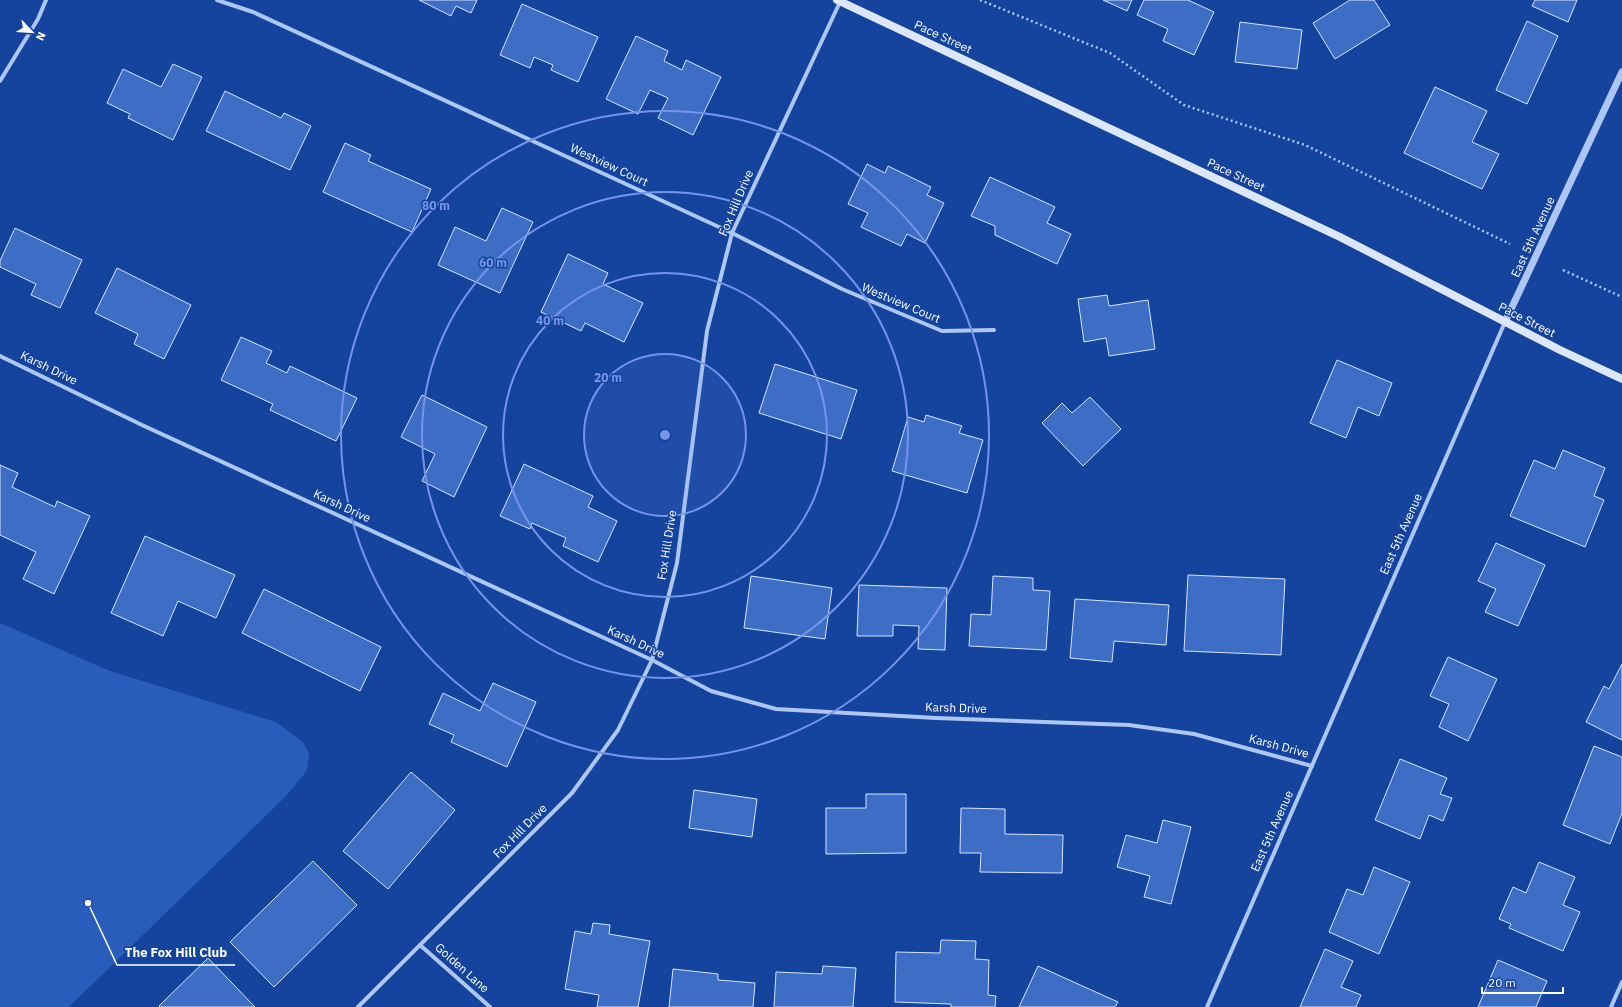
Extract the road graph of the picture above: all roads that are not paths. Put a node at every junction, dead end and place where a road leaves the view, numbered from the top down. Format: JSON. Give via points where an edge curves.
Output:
{"nodes":[{"id":1,"x":46,"y":0,"type":"edge"},
{"id":2,"x":217,"y":0,"type":"edge"},
{"id":3,"x":839,"y":1,"type":"edge"},
{"id":4,"x":1622,"y":72,"type":"edge"},
{"id":5,"x":0,"y":81,"type":"edge"},
{"id":6,"x":732,"y":233,"type":"junction"},
{"id":7,"x":1506,"y":322,"type":"junction"},
{"id":8,"x":994,"y":330,"type":"dead end"},
{"id":9,"x":0,"y":356,"type":"edge"},
{"id":10,"x":1622,"y":379,"type":"edge"},
{"id":11,"x":652,"y":660,"type":"junction"},
{"id":12,"x":1312,"y":766,"type":"junction"},
{"id":13,"x":420,"y":945,"type":"junction"},
{"id":14,"x":1622,"y":982,"type":"edge"},
{"id":15,"x":358,"y":1007,"type":"edge"},
{"id":16,"x":490,"y":1007,"type":"edge"},
{"id":17,"x":1206,"y":1007,"type":"edge"},
{"id":18,"x":1611,"y":1007,"type":"edge"}],
"edges":[{"from":1,"to":5,"type":"street","via":[[38,19]]},
{"from":2,"to":6,"type":"street","name":"Westview Court","via":[[253,12]]},
{"from":3,"to":6,"type":"street","name":"Fox Hill Drive"},
{"from":3,"to":7,"type":"main road","name":"Pace Street","via":[[1340,237]]},
{"from":4,"to":7,"type":"street","name":"East 5th Avenue"},
{"from":6,"to":8,"type":"street","name":"Westview Court","via":[[842,289],[942,331]]},
{"from":6,"to":11,"type":"street","name":"Fox Hill Drive","via":[[707,331],[676,563]]},
{"from":7,"to":10,"type":"main road","name":"Pace Street"},
{"from":7,"to":12,"type":"street","name":"East 5th Avenue"},
{"from":9,"to":11,"type":"street","name":"Karsh Drive","via":[[149,428]]},
{"from":11,"to":12,"type":"street","name":"Karsh Drive","via":[[711,691],[776,709],[1129,725],[1194,734]]},
{"from":11,"to":13,"type":"street","name":"Fox Hill Drive","via":[[618,730],[572,792]]},
{"from":12,"to":17,"type":"street","name":"East 5th Avenue"},
{"from":13,"to":15,"type":"street","name":"Fox Hill Drive"},
{"from":13,"to":16,"type":"street","name":"Golden Lane"},
{"from":14,"to":18,"type":"street"}]}
